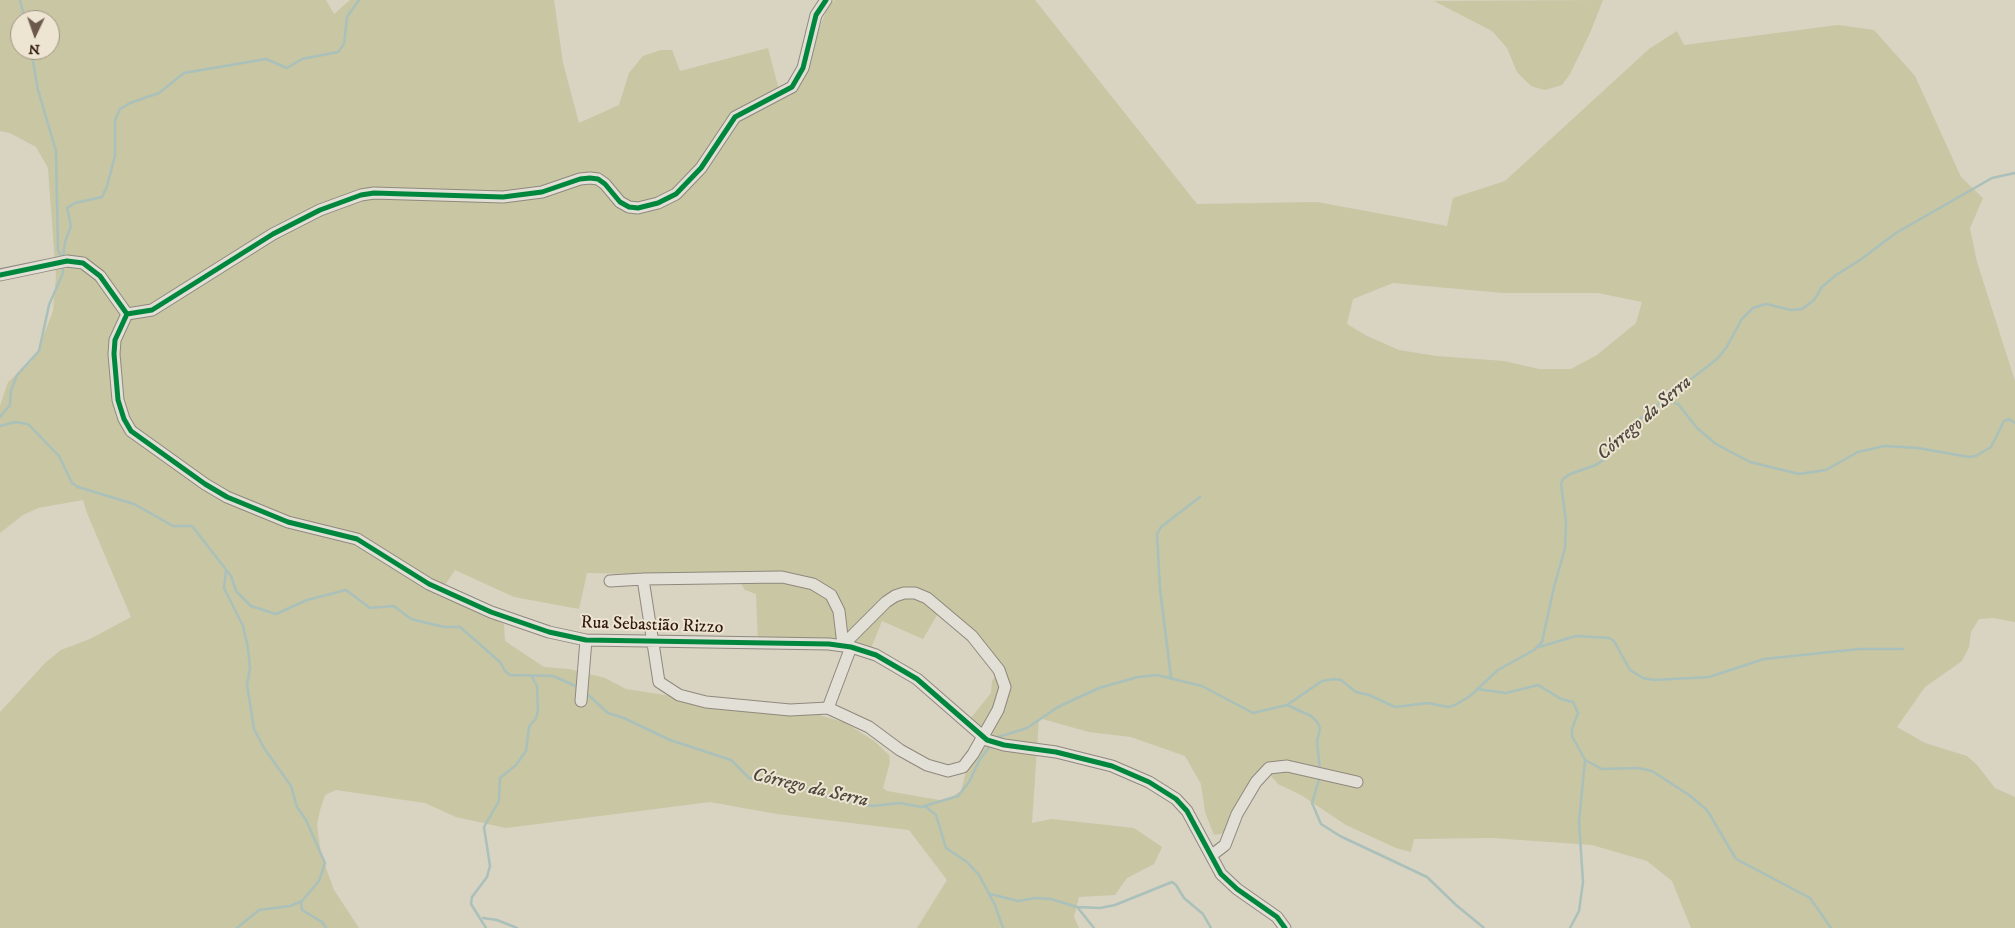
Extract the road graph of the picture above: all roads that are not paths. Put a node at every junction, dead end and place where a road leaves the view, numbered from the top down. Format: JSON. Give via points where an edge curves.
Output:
{"nodes":[{"id":1,"x":826,"y":0,"type":"edge"},
{"id":2,"x":0,"y":275,"type":"edge"},
{"id":3,"x":127,"y":314,"type":"junction"},
{"id":4,"x":643,"y":579,"type":"junction"},
{"id":5,"x":610,"y":581,"type":"dead end"},
{"id":6,"x":586,"y":640,"type":"junction"},
{"id":7,"x":654,"y":642,"type":"junction"},
{"id":8,"x":847,"y":646,"type":"junction"},
{"id":9,"x":581,"y":701,"type":"dead end"},
{"id":10,"x":828,"y":708,"type":"junction"},
{"id":11,"x":982,"y":737,"type":"junction"},
{"id":12,"x":1357,"y":782,"type":"dead end"},
{"id":13,"x":1212,"y":856,"type":"junction"},
{"id":14,"x":1284,"y":928,"type":"edge"}],
"edges":[{"from":1,"to":3,"type":"street","via":[[816,14],[804,68],[792,87],[734,117],[702,168],[676,194],[658,203],[629,207],[620,202],[605,184],[590,178],[542,192],[503,197],[361,194],[273,234],[152,310]]},
{"from":2,"to":3,"type":"street","via":[[58,262],[83,264],[100,276]]},
{"from":3,"to":6,"type":"street","name":"Rua Sebastião Rizzo","via":[[114,340],[118,400],[124,420],[131,431],[193,476],[227,497],[288,522],[357,539],[429,584],[492,612],[549,632]]},
{"from":4,"to":5,"type":"street"},
{"from":4,"to":7,"type":"street"},
{"from":4,"to":8,"type":"street","via":[[782,577],[813,584],[836,602]]},
{"from":6,"to":7,"type":"street","name":"Rua Sebastião Rizzo"},
{"from":6,"to":9,"type":"street"},
{"from":7,"to":8,"type":"street","name":"Rua Sebastião Rizzo"},
{"from":7,"to":10,"type":"street","via":[[659,682],[680,695],[706,702],[790,710]]},
{"from":8,"to":10,"type":"street"},
{"from":8,"to":11,"type":"street","via":[[889,661],[917,679]]},
{"from":8,"to":11,"type":"street","via":[[894,596],[915,593],[927,598],[972,636],[1004,678],[1004,695]]},
{"from":10,"to":11,"type":"street","via":[[869,727],[927,765],[948,771],[968,762]]},
{"from":11,"to":13,"type":"street","via":[[1004,745],[1056,752],[1112,766],[1150,782],[1182,804]]},
{"from":12,"to":13,"type":"street","via":[[1287,766],[1269,768],[1256,782],[1237,814],[1225,845]]},
{"from":13,"to":14,"type":"street","via":[[1228,882],[1277,917]]}]}
